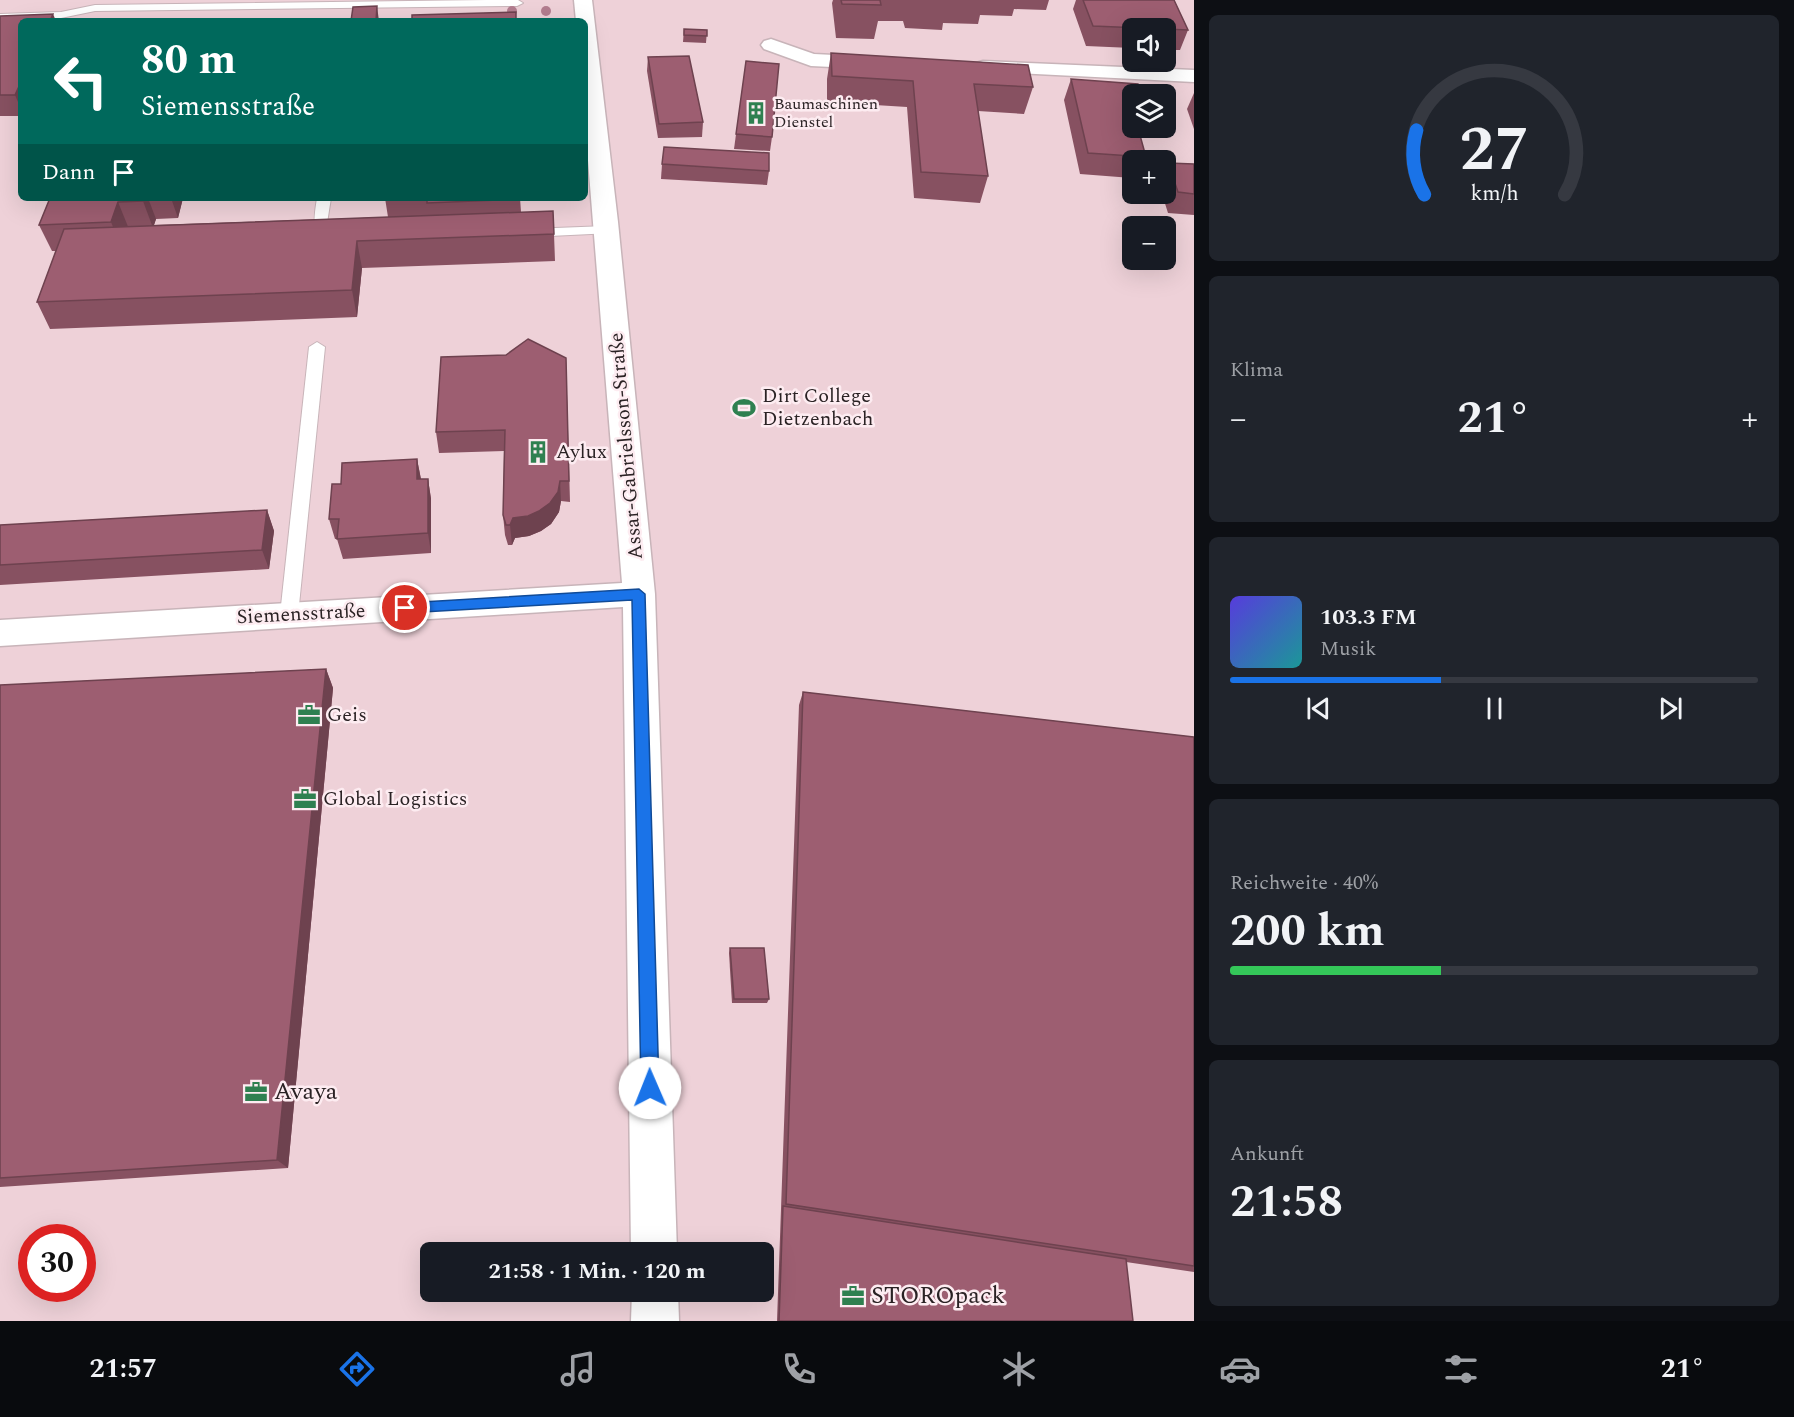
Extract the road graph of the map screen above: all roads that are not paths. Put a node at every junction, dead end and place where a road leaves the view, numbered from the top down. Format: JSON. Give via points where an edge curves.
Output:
{"nodes":[{"id":1,"x":583,"y":0,"type":"edge"},
{"id":2,"x":517,"y":3,"type":"dead end"},
{"id":3,"x":96,"y":4,"type":"edge"},
{"id":4,"x":186,"y":7,"type":"junction"},
{"id":5,"x":229,"y":7,"type":"junction"},
{"id":6,"x":0,"y":17,"type":"edge"},
{"id":7,"x":73,"y":17,"type":"edge"},
{"id":8,"x":178,"y":18,"type":"edge"},
{"id":9,"x":225,"y":18,"type":"edge"},
{"id":10,"x":585,"y":18,"type":"edge"},
{"id":11,"x":771,"y":45,"type":"dead end"},
{"id":12,"x":588,"y":48,"type":"edge"},
{"id":13,"x":895,"y":64,"type":"edge"},
{"id":14,"x":967,"y":67,"type":"edge"},
{"id":15,"x":1194,"y":76,"type":"edge"},
{"id":16,"x":324,"y":201,"type":"edge"},
{"id":17,"x":607,"y":230,"type":"junction"},
{"id":18,"x":512,"y":233,"type":"edge"},
{"id":19,"x":355,"y":237,"type":"edge"},
{"id":20,"x":317,"y":347,"type":"dead end"},
{"id":21,"x":639,"y":594,"type":"junction"},
{"id":22,"x":289,"y":615,"type":"junction"},
{"id":23,"x":0,"y":633,"type":"edge"},
{"id":24,"x":654,"y":1242,"type":"edge"},
{"id":25,"x":655,"y":1302,"type":"edge"},
{"id":26,"x":655,"y":1321,"type":"edge"}],
"edges":[{"from":1,"to":10,"type":"street","name":"Assar-Gabrielsson-Straße"},
{"from":2,"to":5,"type":"lane"},
{"from":3,"to":4,"type":"lane"},
{"from":3,"to":7,"type":"lane"},
{"from":4,"to":5,"type":"lane"},
{"from":4,"to":8,"type":"lane"},
{"from":5,"to":9,"type":"lane"},
{"from":6,"to":7,"type":"lane"},
{"from":11,"to":13,"type":"street","via":[[811,60]]},
{"from":12,"to":17,"type":"street","name":"Assar-Gabrielsson-Straße"},
{"from":14,"to":15,"type":"street"},
{"from":16,"to":19,"type":"lane","via":[[320,223],[324,233]]},
{"from":17,"to":18,"type":"lane"},
{"from":17,"to":21,"type":"street","name":"Assar-Gabrielsson-Straße"},
{"from":20,"to":22,"type":"lane"},
{"from":21,"to":22,"type":"street","name":"Siemensstraße"},
{"from":21,"to":24,"type":"street","name":"Assar-Gabrielsson-Straße"},
{"from":22,"to":23,"type":"street","name":"Siemensstraße"},
{"from":25,"to":26,"type":"street"}]}
